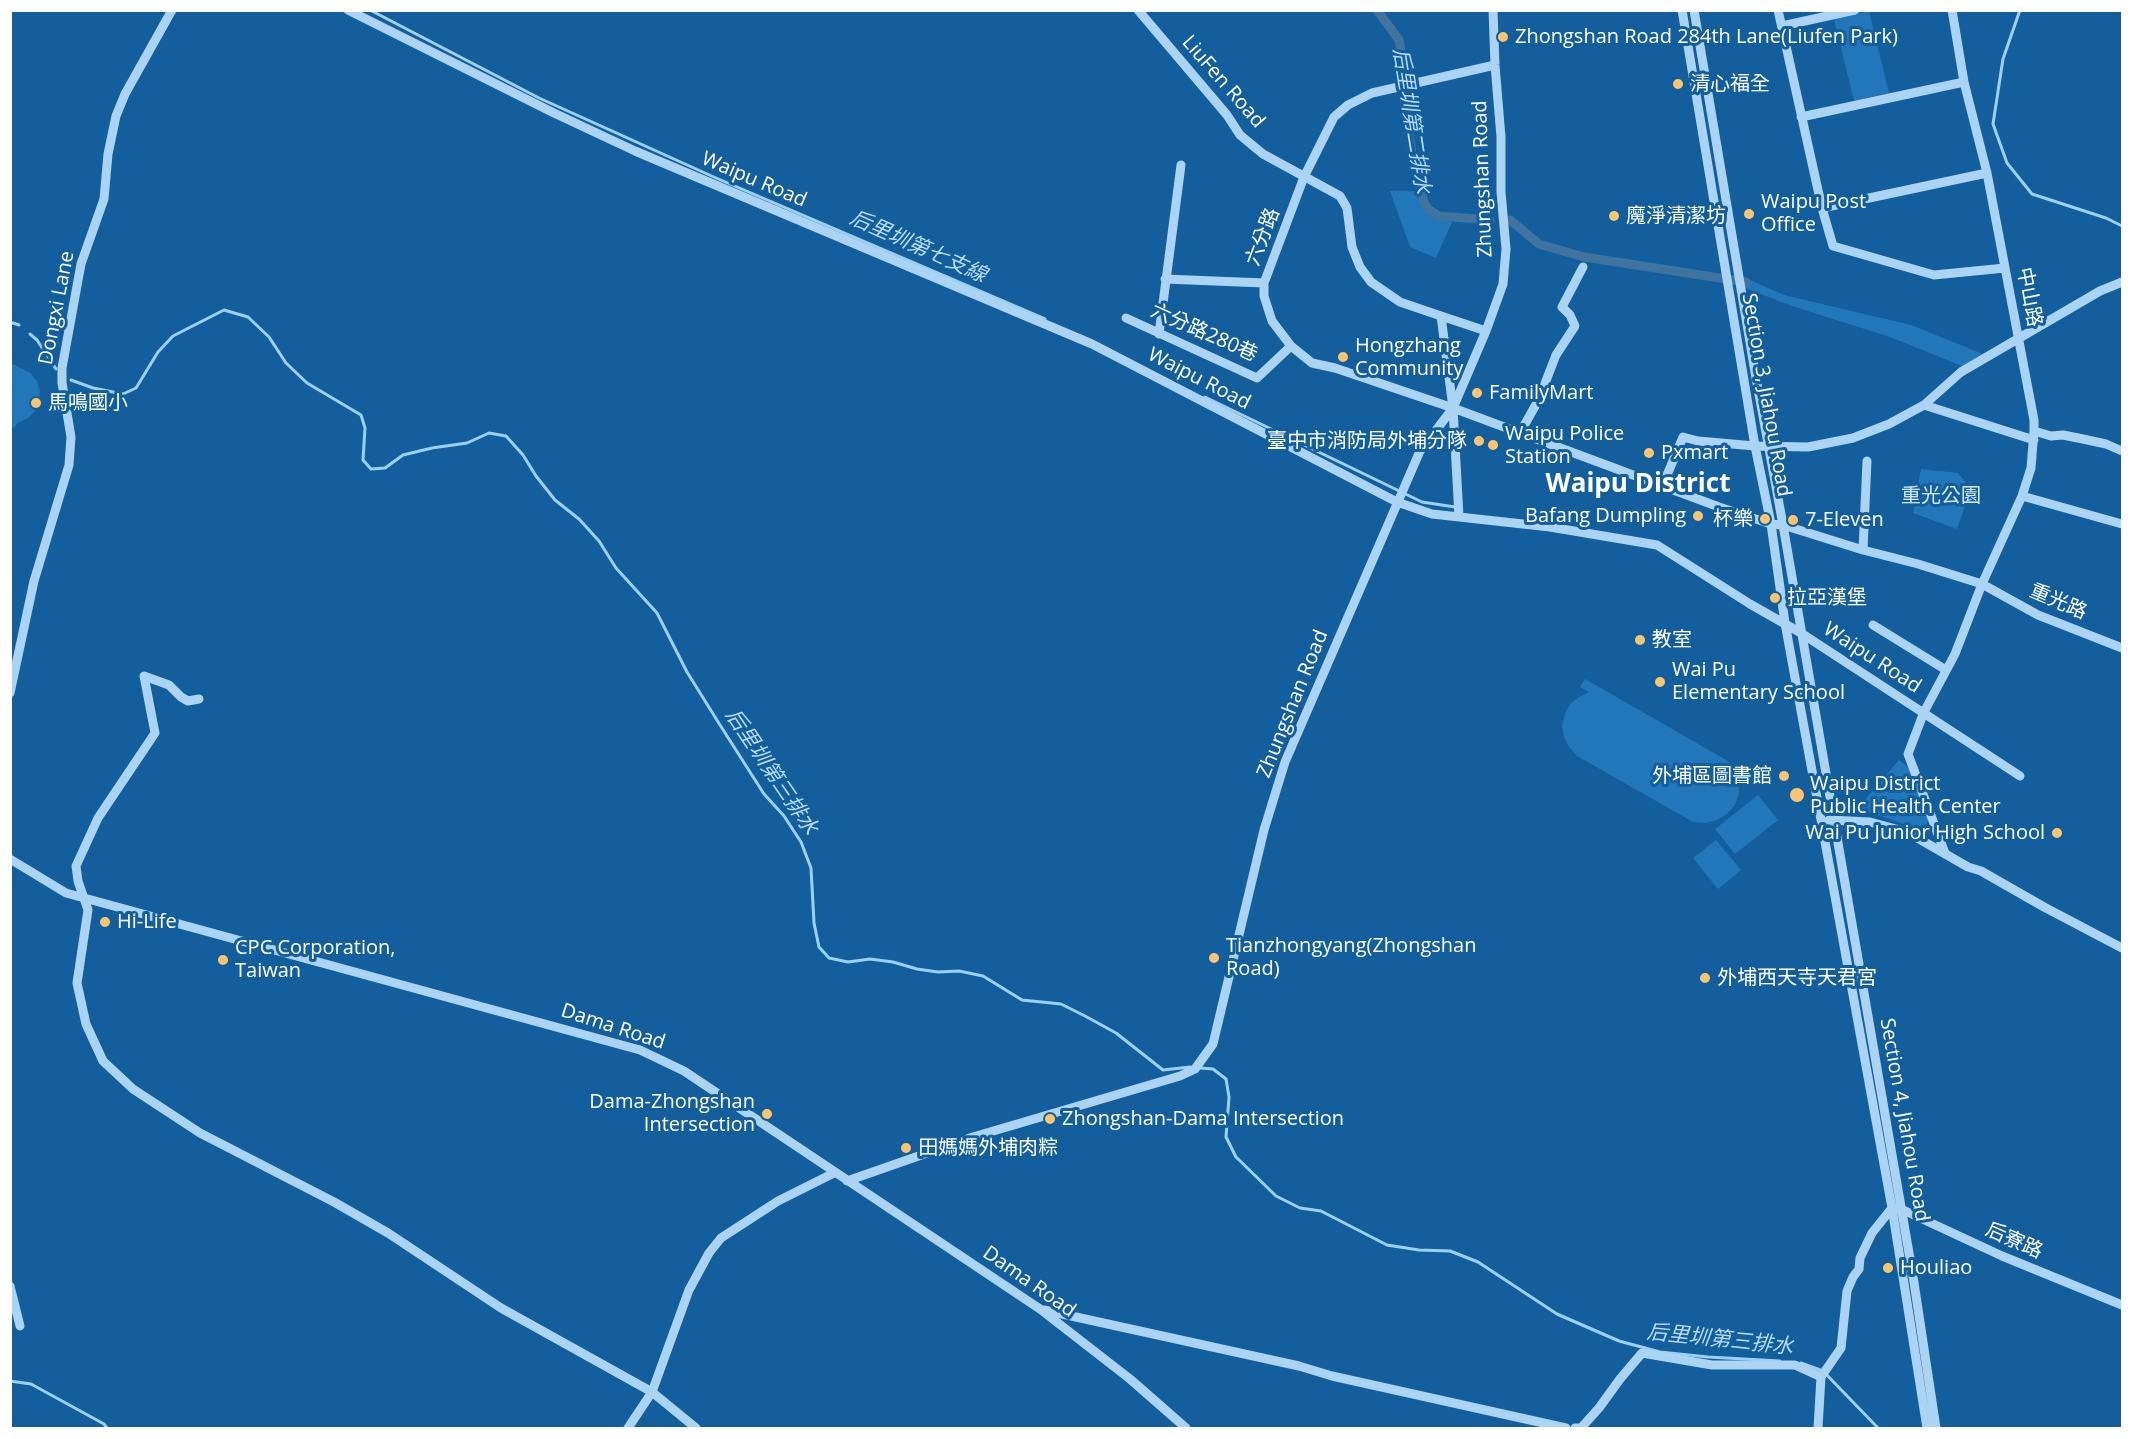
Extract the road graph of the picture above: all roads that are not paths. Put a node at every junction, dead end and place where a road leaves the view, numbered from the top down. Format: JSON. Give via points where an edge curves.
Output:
{"nodes":[{"id":1,"x":171,"y":10,"type":"edge"},
{"id":2,"x":348,"y":10,"type":"edge"},
{"id":3,"x":1138,"y":10,"type":"edge"},
{"id":4,"x":1493,"y":10,"type":"edge"},
{"id":5,"x":1682,"y":10,"type":"edge"},
{"id":6,"x":1694,"y":10,"type":"edge"},
{"id":7,"x":1778,"y":10,"type":"edge"},
{"id":8,"x":1855,"y":10,"type":"edge"},
{"id":9,"x":1952,"y":10,"type":"edge"},
{"id":10,"x":1782,"y":26,"type":"junction"},
{"id":11,"x":1495,"y":65,"type":"junction"},
{"id":12,"x":1964,"y":82,"type":"junction"},
{"id":13,"x":1801,"y":117,"type":"junction"},
{"id":14,"x":1181,"y":165,"type":"dead end"},
{"id":15,"x":1987,"y":173,"type":"junction"},
{"id":16,"x":1304,"y":177,"type":"junction"},
{"id":17,"x":1821,"y":208,"type":"junction"},
{"id":18,"x":1583,"y":267,"type":"dead end"},
{"id":19,"x":2005,"y":267,"type":"junction"},
{"id":20,"x":1165,"y":279,"type":"junction"},
{"id":21,"x":2122,"y":282,"type":"edge"},
{"id":22,"x":1264,"y":283,"type":"junction"},
{"id":23,"x":1441,"y":316,"type":"junction"},
{"id":24,"x":1126,"y":318,"type":"dead end"},
{"id":25,"x":1486,"y":331,"type":"junction"},
{"id":26,"x":1159,"y":334,"type":"junction"},
{"id":27,"x":2019,"y":338,"type":"junction"},
{"id":28,"x":1291,"y":346,"type":"junction"},
{"id":29,"x":1924,"y":405,"type":"junction"},
{"id":30,"x":1453,"y":408,"type":"junction"},
{"id":31,"x":1520,"y":433,"type":"junction"},
{"id":32,"x":2034,"y":436,"type":"junction"},
{"id":33,"x":1755,"y":446,"type":"junction"},
{"id":34,"x":1768,"y":446,"type":"junction"},
{"id":35,"x":2122,"y":451,"type":"edge"},
{"id":36,"x":1867,"y":461,"type":"dead end"},
{"id":37,"x":1662,"y":487,"type":"junction"},
{"id":38,"x":2022,"y":496,"type":"junction"},
{"id":39,"x":1397,"y":501,"type":"junction"},
{"id":40,"x":1459,"y":517,"type":"junction"},
{"id":41,"x":1771,"y":524,"type":"junction"},
{"id":42,"x":2122,"y":524,"type":"edge"},
{"id":43,"x":1783,"y":525,"type":"junction"},
{"id":44,"x":1863,"y":550,"type":"junction"},
{"id":45,"x":1982,"y":584,"type":"junction"},
{"id":46,"x":1785,"y":623,"type":"junction"},
{"id":47,"x":1873,"y":625,"type":"dead end"},
{"id":48,"x":1801,"y":633,"type":"junction"},
{"id":49,"x":2122,"y":648,"type":"edge"},
{"id":50,"x":1946,"y":670,"type":"junction"},
{"id":51,"x":10,"y":693,"type":"edge"},
{"id":52,"x":199,"y":699,"type":"dead end"},
{"id":53,"x":1924,"y":712,"type":"junction"},
{"id":54,"x":2020,"y":776,"type":"dead end"},
{"id":55,"x":1833,"y":819,"type":"junction"},
{"id":56,"x":1822,"y":821,"type":"junction"},
{"id":57,"x":1945,"y":853,"type":"junction"},
{"id":58,"x":10,"y":859,"type":"edge"},
{"id":59,"x":84,"y":899,"type":"junction"},
{"id":60,"x":2122,"y":948,"type":"edge"},
{"id":61,"x":834,"y":1173,"type":"junction"},
{"id":62,"x":847,"y":1181,"type":"junction"},
{"id":63,"x":1897,"y":1208,"type":"junction"},
{"id":64,"x":10,"y":1286,"type":"edge"},
{"id":65,"x":2122,"y":1305,"type":"edge"},
{"id":66,"x":1040,"y":1309,"type":"junction"},
{"id":67,"x":20,"y":1326,"type":"dead end"},
{"id":68,"x":1821,"y":1377,"type":"junction"},
{"id":69,"x":652,"y":1392,"type":"junction"},
{"id":70,"x":628,"y":1428,"type":"edge"},
{"id":71,"x":696,"y":1428,"type":"edge"},
{"id":72,"x":1186,"y":1428,"type":"edge"},
{"id":73,"x":1566,"y":1428,"type":"edge"},
{"id":74,"x":1575,"y":1428,"type":"edge"},
{"id":75,"x":1818,"y":1428,"type":"edge"},
{"id":76,"x":1927,"y":1428,"type":"edge"},
{"id":77,"x":1936,"y":1428,"type":"edge"}],
"edges":[{"from":1,"to":51,"type":"street","name":"Dongxi Lane","via":[[116,116],[104,199],[81,264],[62,368],[71,437],[69,465],[34,581]]},
{"from":2,"to":39,"type":"street","name":"Waipu Road","via":[[635,151],[1092,344]]},
{"from":3,"to":16,"type":"street","name":"LiuFen Road","via":[[1240,135],[1263,154]]},
{"from":4,"to":11,"type":"street","name":"Zhungshan Road"},
{"from":5,"to":33,"type":"street","name":"Section 3, Jiahou Road"},
{"from":6,"to":34,"type":"street","name":"Section 3, Jiahou Road"},
{"from":7,"to":10,"type":"street"},
{"from":8,"to":10,"type":"street"},
{"from":9,"to":12,"type":"street","name":"中山路"},
{"from":10,"to":13,"type":"street"},
{"from":11,"to":16,"type":"street","name":"六分路","via":[[1372,93],[1348,105],[1334,117]]},
{"from":11,"to":25,"type":"street","name":"Zhungshan Road","via":[[1506,249],[1503,284]]},
{"from":12,"to":13,"type":"street"},
{"from":12,"to":15,"type":"street","name":"中山路"},
{"from":13,"to":17,"type":"street"},
{"from":14,"to":20,"type":"street"},
{"from":15,"to":17,"type":"street"},
{"from":15,"to":19,"type":"street","name":"中山路"},
{"from":16,"to":22,"type":"street","name":"六分路"},
{"from":16,"to":23,"type":"street","name":"LiuFen Road","via":[[1341,196],[1347,208],[1352,247],[1371,282],[1400,302]]},
{"from":17,"to":19,"type":"street","via":[[1833,246],[1934,275]]},
{"from":18,"to":31,"type":"street","via":[[1562,307],[1575,326],[1556,356]]},
{"from":19,"to":27,"type":"street","name":"中山路"},
{"from":20,"to":22,"type":"street","name":"六分路"},
{"from":20,"to":26,"type":"street"},
{"from":21,"to":27,"type":"street"},
{"from":22,"to":28,"type":"street","name":"六分路280巷","via":[[1272,321]]},
{"from":23,"to":25,"type":"street"},
{"from":23,"to":30,"type":"street"},
{"from":24,"to":26,"type":"street","name":"六分路280巷"},
{"from":25,"to":30,"type":"street","name":"Zhungshan Road"},
{"from":26,"to":28,"type":"street","name":"六分路280巷","via":[[1257,378]]},
{"from":27,"to":29,"type":"street","via":[[1961,372]]},
{"from":27,"to":32,"type":"street","name":"中山路"},
{"from":28,"to":30,"type":"street","name":"六分路280巷","via":[[1312,363]]},
{"from":29,"to":32,"type":"street"},
{"from":29,"to":34,"type":"street","via":[[1853,438],[1808,447]]},
{"from":30,"to":31,"type":"street"},
{"from":30,"to":39,"type":"street","name":"Zhungshan Road","via":[[1420,451]]},
{"from":30,"to":40,"type":"street"},
{"from":31,"to":37,"type":"street"},
{"from":32,"to":35,"type":"street","via":[[2063,435]]},
{"from":32,"to":38,"type":"street","name":"中山路","via":[[2031,468]]},
{"from":33,"to":34,"type":"street"},
{"from":33,"to":37,"type":"street","via":[[1683,437]]},
{"from":33,"to":41,"type":"street","name":"Section 3, Jiahou Road"},
{"from":34,"to":43,"type":"street","name":"Section 3, Jiahou Road"},
{"from":36,"to":44,"type":"street"},
{"from":37,"to":41,"type":"street"},
{"from":38,"to":42,"type":"street"},
{"from":38,"to":45,"type":"street","name":"中山路"},
{"from":39,"to":40,"type":"street","name":"Waipu Road","via":[[1432,514]]},
{"from":39,"to":62,"type":"street","name":"Zhungshan Road","via":[[1286,762],[1264,830],[1219,1024],[1213,1044],[1195,1069],[984,1133]]},
{"from":40,"to":46,"type":"street","name":"Waipu Road","via":[[1657,545]]},
{"from":41,"to":43,"type":"street"},
{"from":41,"to":46,"type":"street","name":"Section 3, Jiahou Road"},
{"from":43,"to":44,"type":"street","name":"重光路"},
{"from":43,"to":48,"type":"street","name":"Section 3, Jiahou Road"},
{"from":44,"to":45,"type":"street","name":"重光路"},
{"from":45,"to":49,"type":"street","name":"重光路","via":[[2038,615]]},
{"from":45,"to":50,"type":"street","name":"中山路"},
{"from":46,"to":48,"type":"street","name":"Waipu Road"},
{"from":46,"to":56,"type":"street","name":"Section 3, Jiahou Road"},
{"from":47,"to":50,"type":"street"},
{"from":48,"to":53,"type":"street","name":"Waipu Road"},
{"from":48,"to":55,"type":"street","name":"Section 3, Jiahou Road"},
{"from":50,"to":53,"type":"street","name":"中山路"},
{"from":52,"to":59,"type":"street","via":[[188,701],[169,685],[144,676],[154,733],[98,818],[76,866]]},
{"from":53,"to":54,"type":"street","name":"Waipu Road"},
{"from":53,"to":57,"type":"street","name":"中山路","via":[[1908,754]]},
{"from":55,"to":56,"type":"street"},
{"from":55,"to":57,"type":"street","via":[[1870,822],[1907,832]]},
{"from":55,"to":63,"type":"street","name":"Section 4, Jiahou Road"},
{"from":56,"to":63,"type":"street","name":"Section 4, Jiahou Road"},
{"from":57,"to":60,"type":"street"},
{"from":58,"to":59,"type":"street","name":"Dama Road","via":[[66,893]]},
{"from":59,"to":61,"type":"street","name":"Dama Road","via":[[640,1050],[684,1071]]},
{"from":59,"to":69,"type":"street","via":[[88,910],[77,983],[86,1024],[103,1061],[133,1089],[200,1133],[334,1202],[501,1308]]},
{"from":61,"to":62,"type":"street","name":"Dama Road"},
{"from":61,"to":69,"type":"street","via":[[778,1201],[721,1238],[689,1290]]},
{"from":62,"to":66,"type":"street","name":"Dama Road"},
{"from":63,"to":65,"type":"street","name":"后寮路"},
{"from":63,"to":68,"type":"street","via":[[1872,1233],[1860,1258],[1859,1269],[1847,1291],[1841,1348]]},
{"from":63,"to":76,"type":"street","name":"Section 4, Jiahou Road"},
{"from":63,"to":77,"type":"street","name":"Section 4, Jiahou Road"},
{"from":64,"to":67,"type":"street"},
{"from":66,"to":72,"type":"street","name":"Dama Road"},
{"from":66,"to":73,"type":"street"},
{"from":68,"to":74,"type":"street","via":[[1795,1365],[1712,1365],[1642,1353],[1599,1408],[1581,1428]]},
{"from":68,"to":75,"type":"street"},
{"from":69,"to":70,"type":"street"},
{"from":69,"to":71,"type":"street"}]}
